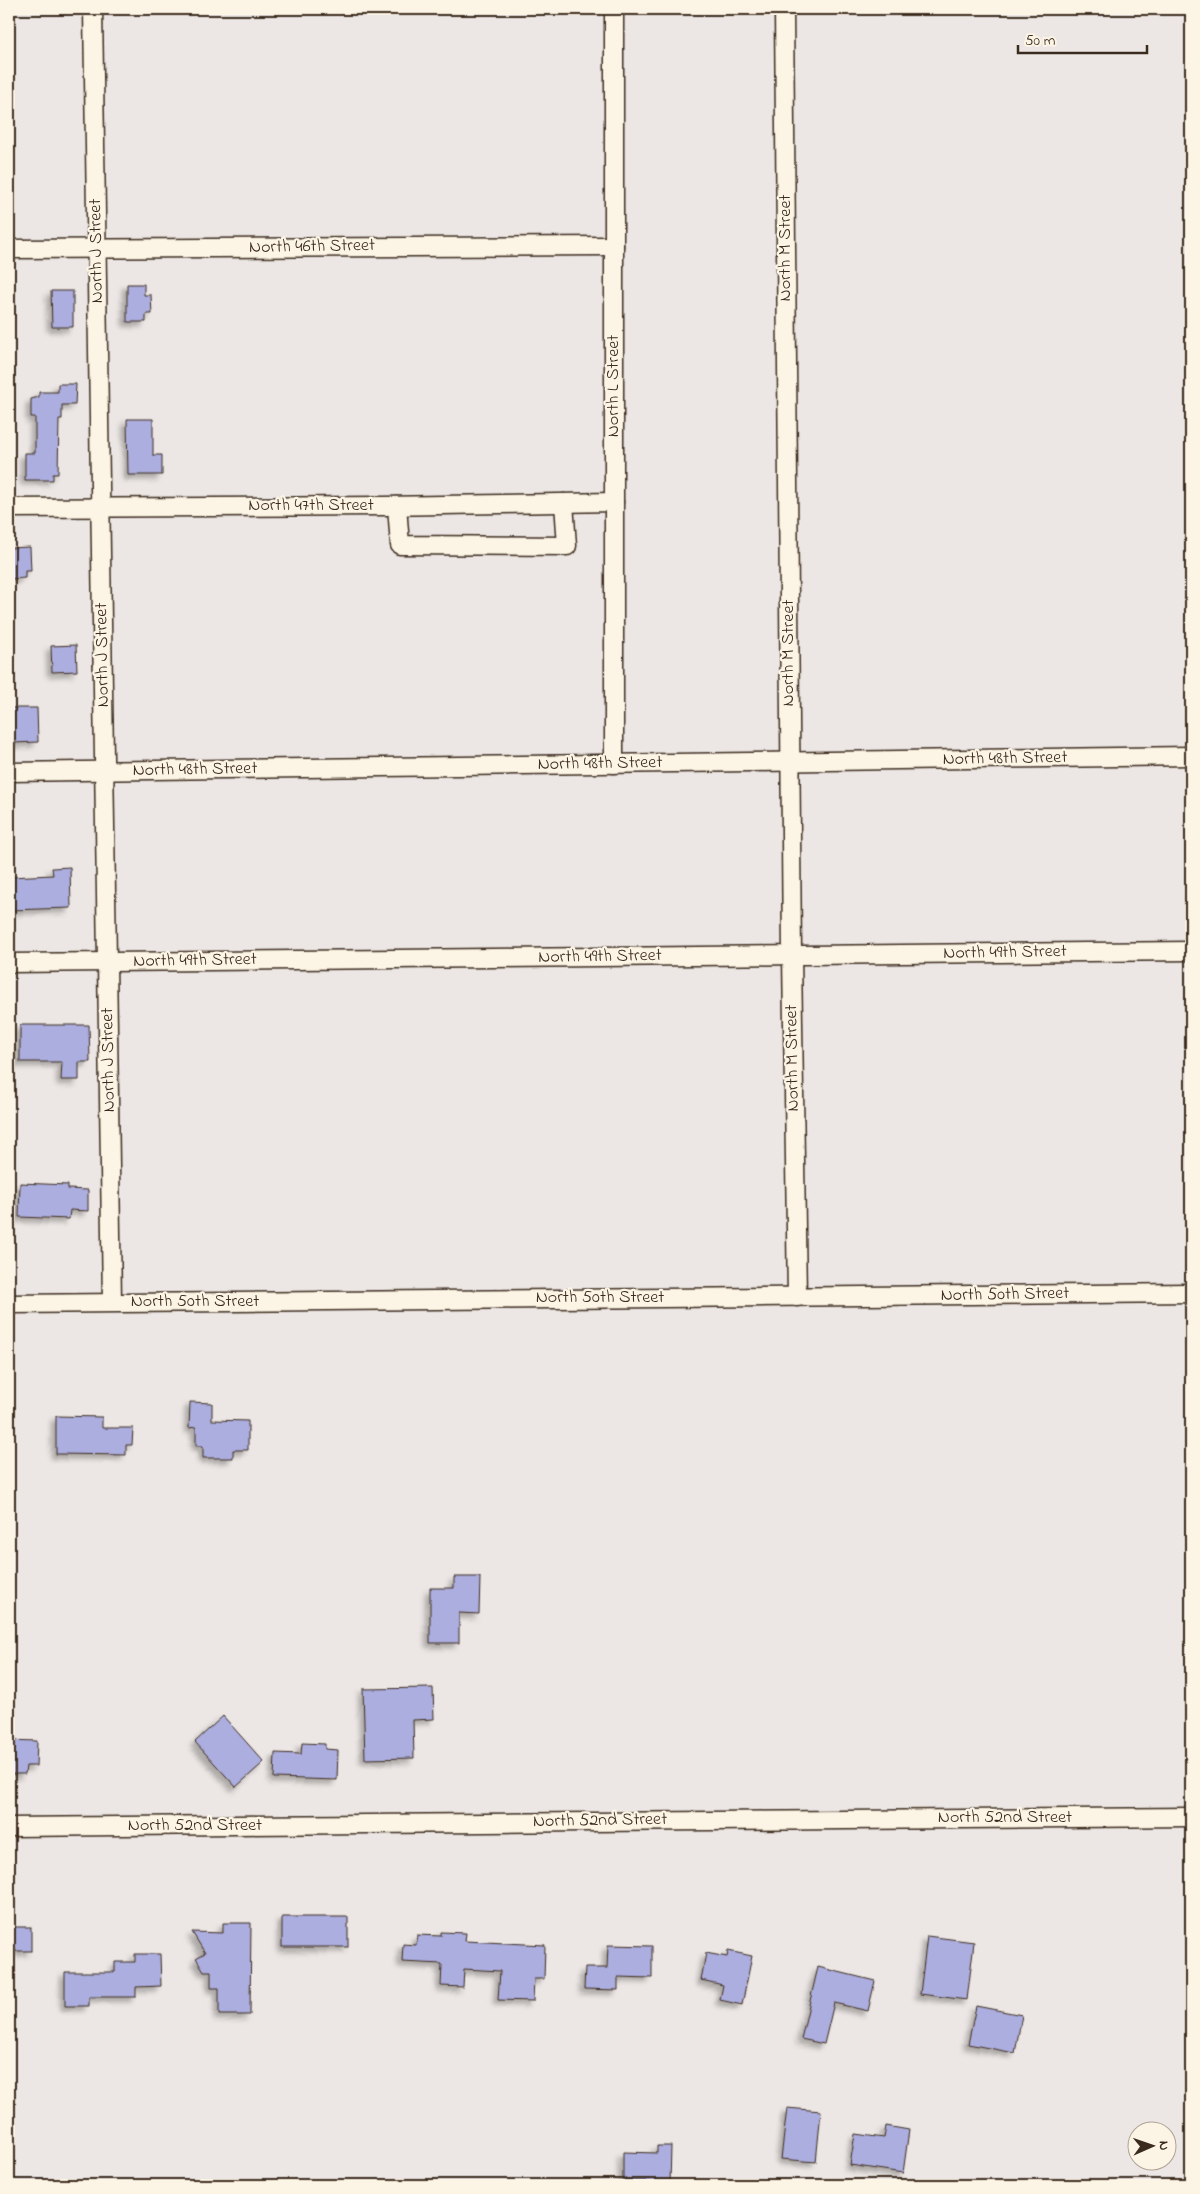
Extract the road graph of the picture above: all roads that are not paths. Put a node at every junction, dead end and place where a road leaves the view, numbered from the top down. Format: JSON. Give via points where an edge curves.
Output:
{"nodes":[{"id":1,"x":93,"y":9,"type":"edge"},
{"id":2,"x":614,"y":9,"type":"edge"},
{"id":3,"x":784,"y":9,"type":"edge"},
{"id":4,"x":614,"y":246,"type":"junction"},
{"id":5,"x":97,"y":248,"type":"junction"},
{"id":6,"x":9,"y":250,"type":"edge"},
{"id":7,"x":614,"y":502,"type":"junction"},
{"id":8,"x":564,"y":503,"type":"junction"},
{"id":9,"x":397,"y":506,"type":"junction"},
{"id":10,"x":101,"y":507,"type":"junction"},
{"id":11,"x":9,"y":508,"type":"edge"},
{"id":12,"x":1191,"y":756,"type":"edge"},
{"id":13,"x":790,"y":762,"type":"junction"},
{"id":14,"x":614,"y":764,"type":"junction"},
{"id":15,"x":105,"y":771,"type":"junction"},
{"id":16,"x":9,"y":772,"type":"edge"},
{"id":17,"x":1191,"y":951,"type":"edge"},
{"id":18,"x":792,"y":955,"type":"junction"},
{"id":19,"x":108,"y":962,"type":"junction"},
{"id":20,"x":9,"y":963,"type":"edge"},
{"id":21,"x":1191,"y":1293,"type":"edge"},
{"id":22,"x":797,"y":1297,"type":"junction"},
{"id":23,"x":112,"y":1302,"type":"junction"},
{"id":24,"x":9,"y":1304,"type":"edge"},
{"id":25,"x":1191,"y":1817,"type":"edge"},
{"id":26,"x":9,"y":1828,"type":"edge"}],
"edges":[{"from":1,"to":5,"type":"street","name":"North J Street"},
{"from":2,"to":4,"type":"street","name":"North L Street"},
{"from":3,"to":13,"type":"street","name":"North M Street"},
{"from":4,"to":5,"type":"street","name":"North 46th Street"},
{"from":4,"to":7,"type":"street","name":"North L Street"},
{"from":5,"to":6,"type":"street","name":"North 46th Street"},
{"from":5,"to":10,"type":"street","name":"North J Street"},
{"from":7,"to":8,"type":"street","name":"North 47th Street"},
{"from":7,"to":14,"type":"street","name":"North L Street"},
{"from":8,"to":9,"type":"street","name":"North 47th Street"},
{"from":8,"to":9,"type":"street","via":[[567,546],[400,545]]},
{"from":9,"to":10,"type":"street","name":"North 47th Street"},
{"from":10,"to":11,"type":"street","name":"North 47th Street"},
{"from":10,"to":15,"type":"street","name":"North J Street"},
{"from":12,"to":13,"type":"street","name":"North 48th Street"},
{"from":13,"to":14,"type":"street","name":"North 48th Street"},
{"from":13,"to":18,"type":"street","name":"North M Street"},
{"from":14,"to":15,"type":"street","name":"North 48th Street"},
{"from":15,"to":16,"type":"street","name":"North 48th Street"},
{"from":15,"to":19,"type":"street","name":"North J Street"},
{"from":17,"to":18,"type":"street","name":"North 49th Street"},
{"from":18,"to":19,"type":"street","name":"North 49th Street"},
{"from":18,"to":22,"type":"street","name":"North M Street"},
{"from":19,"to":20,"type":"street","name":"North 49th Street"},
{"from":19,"to":23,"type":"street","name":"North J Street"},
{"from":21,"to":22,"type":"street","name":"North 50th Street"},
{"from":22,"to":23,"type":"street","name":"North 50th Street"},
{"from":23,"to":24,"type":"street","name":"North 50th Street"},
{"from":25,"to":26,"type":"street","name":"North 52nd Street"}]}
